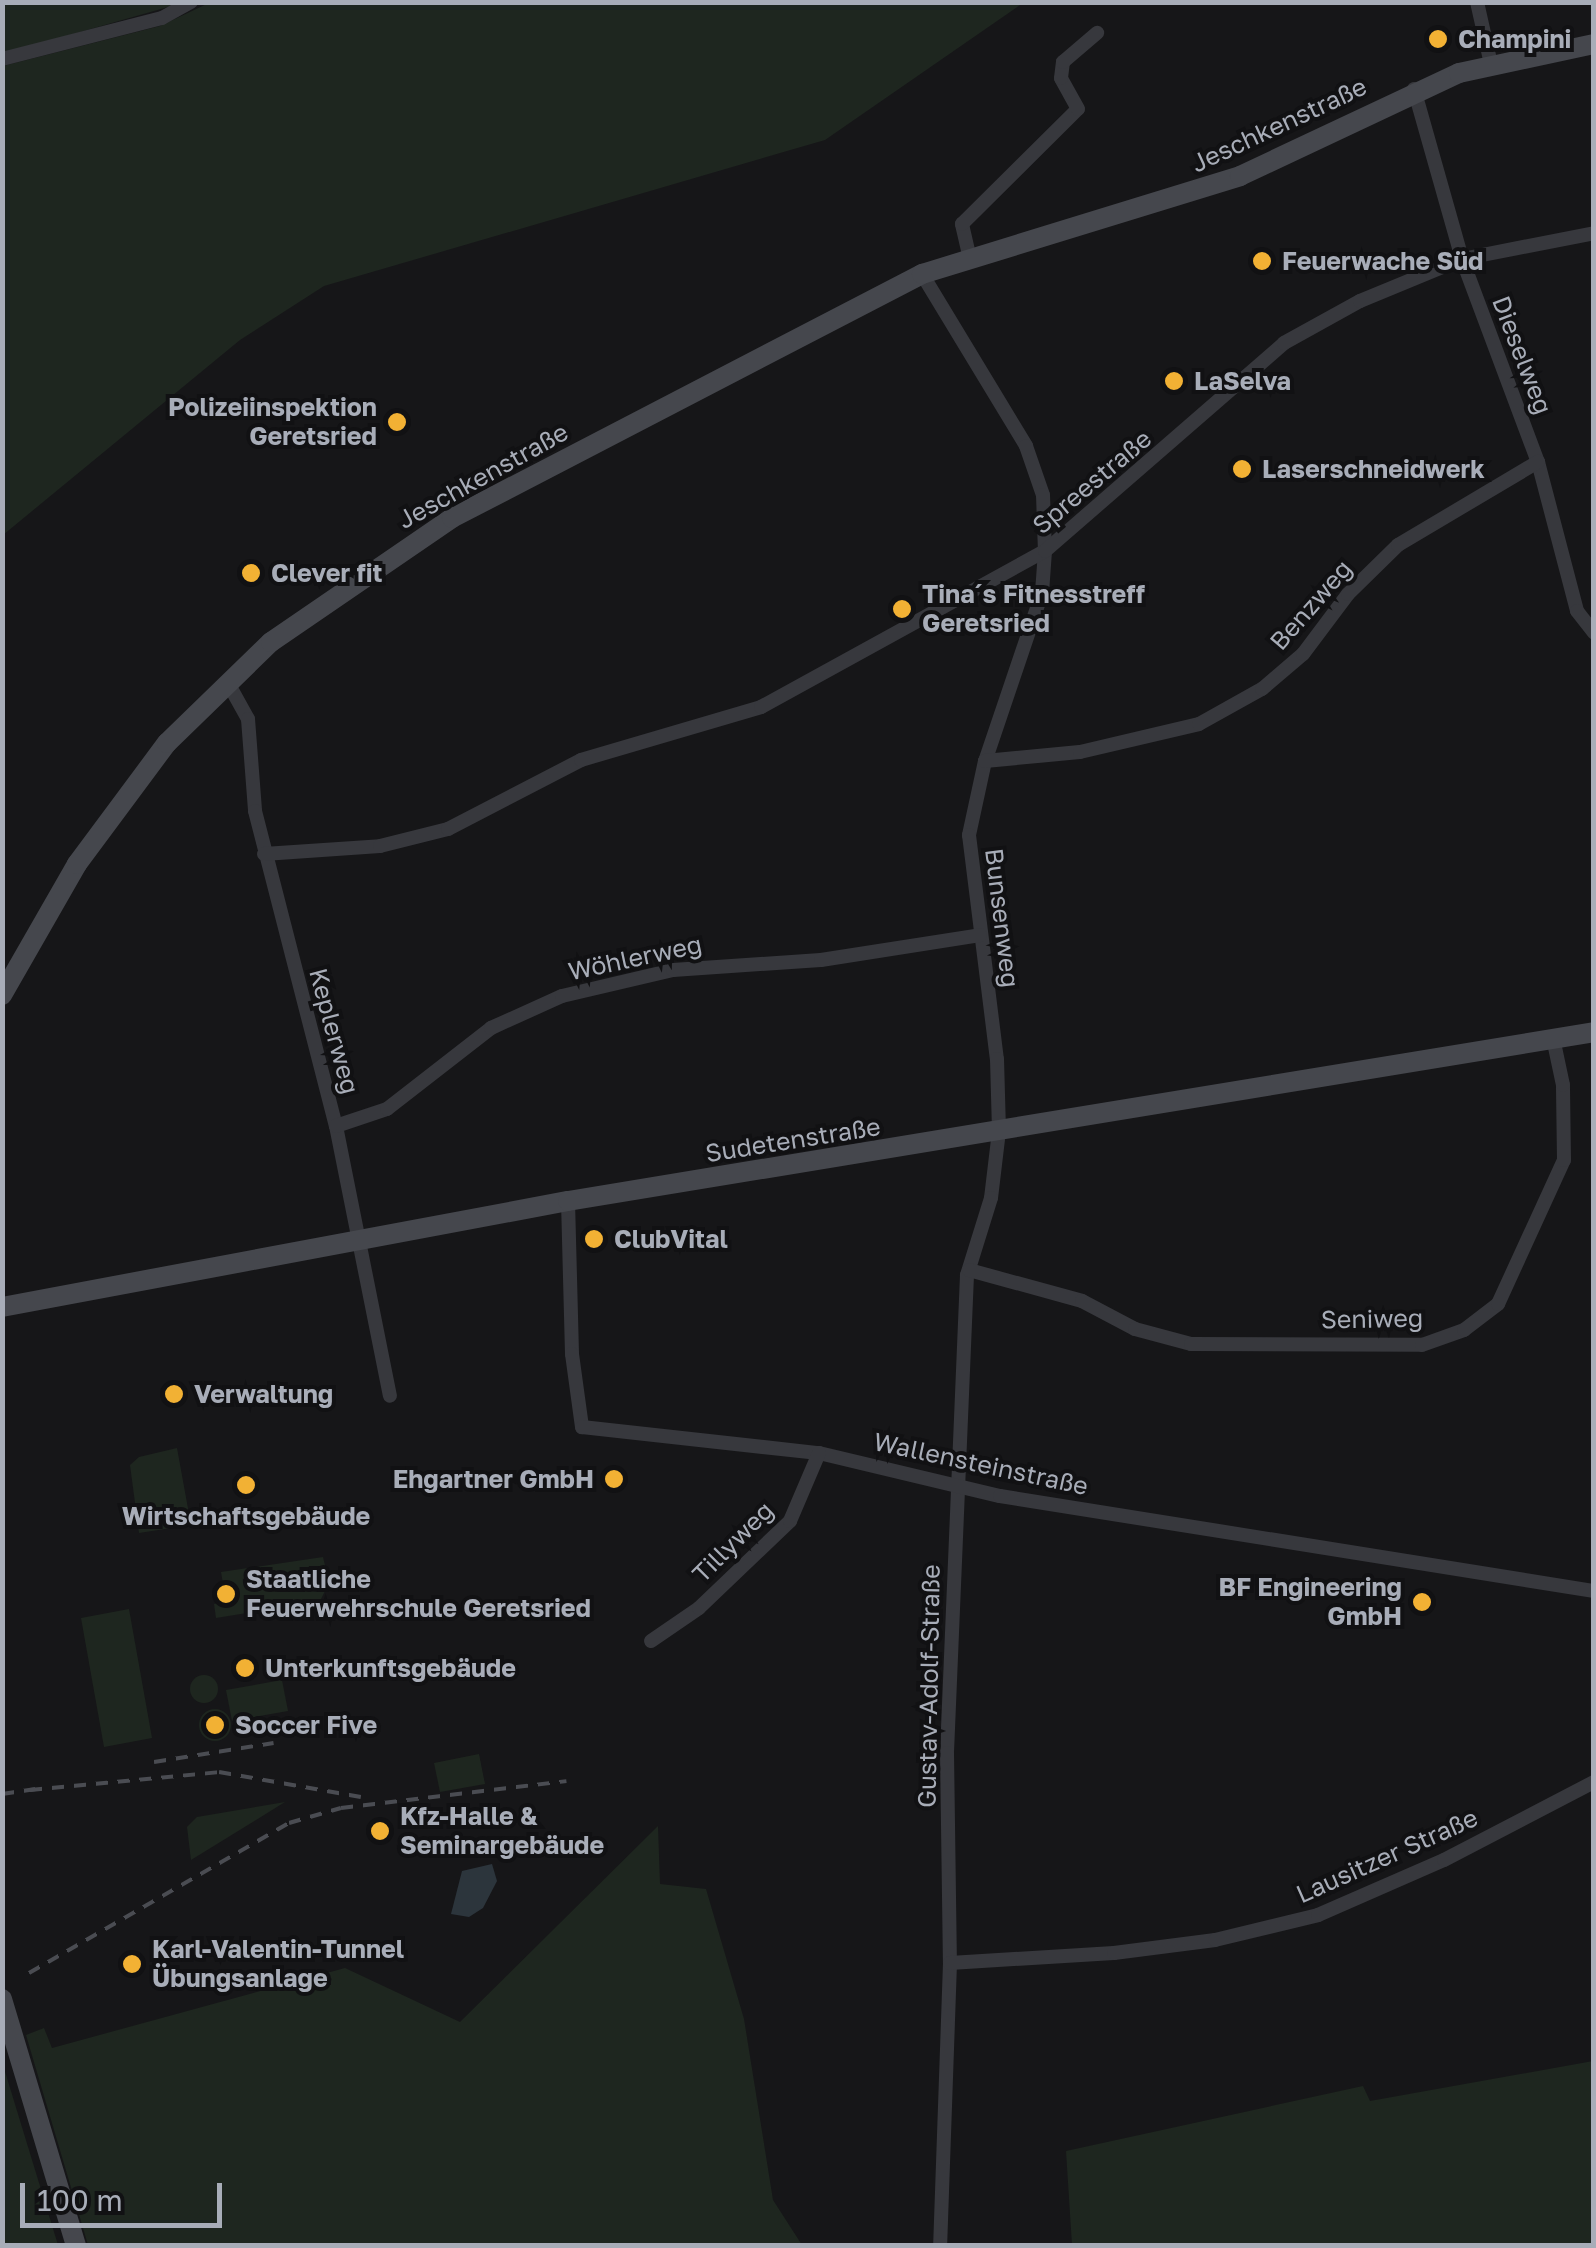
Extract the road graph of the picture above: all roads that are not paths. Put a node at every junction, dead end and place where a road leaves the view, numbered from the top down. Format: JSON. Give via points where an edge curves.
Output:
{"nodes":[{"id":1,"x":191,"y":2,"type":"edge"},
{"id":2,"x":1476,"y":2,"type":"edge"},
{"id":3,"x":1096,"y":33,"type":"dead end"},
{"id":4,"x":1594,"y":44,"type":"edge"},
{"id":5,"x":2,"y":59,"type":"edge"},
{"id":6,"x":1492,"y":64,"type":"junction"},
{"id":7,"x":1414,"y":88,"type":"junction"},
{"id":8,"x":1594,"y":233,"type":"edge"},
{"id":9,"x":970,"y":259,"type":"junction"},
{"id":10,"x":1462,"y":260,"type":"junction"},
{"id":11,"x":922,"y":274,"type":"junction"},
{"id":12,"x":1538,"y":462,"type":"junction"},
{"id":13,"x":1045,"y":550,"type":"junction"},
{"id":14,"x":1594,"y":633,"type":"edge"},
{"id":15,"x":228,"y":683,"type":"junction"},
{"id":16,"x":984,"y":761,"type":"junction"},
{"id":17,"x":264,"y":854,"type":"junction"},
{"id":18,"x":980,"y":935,"type":"junction"},
{"id":19,"x":2,"y":995,"type":"edge"},
{"id":20,"x":1594,"y":1032,"type":"edge"},
{"id":21,"x":1553,"y":1038,"type":"junction"},
{"id":22,"x":336,"y":1126,"type":"junction"},
{"id":23,"x":999,"y":1131,"type":"junction"},
{"id":24,"x":568,"y":1201,"type":"junction"},
{"id":25,"x":356,"y":1242,"type":"junction"},
{"id":26,"x":969,"y":1270,"type":"junction"},
{"id":27,"x":2,"y":1307,"type":"edge"},
{"id":28,"x":390,"y":1396,"type":"dead end"},
{"id":29,"x":819,"y":1452,"type":"junction"},
{"id":30,"x":957,"y":1482,"type":"junction"},
{"id":31,"x":1594,"y":1590,"type":"edge"},
{"id":32,"x":651,"y":1641,"type":"dead end"},
{"id":33,"x":1594,"y":1782,"type":"edge"},
{"id":34,"x":950,"y":1962,"type":"junction"},
{"id":35,"x":2,"y":1999,"type":"edge"},
{"id":36,"x":76,"y":2246,"type":"edge"},
{"id":37,"x":940,"y":2246,"type":"edge"}],
"edges":[{"from":1,"to":5,"type":"street","via":[[132,27]]},
{"from":2,"to":6,"type":"street"},
{"from":3,"to":9,"type":"street","via":[[1063,62],[1061,78],[1078,109],[962,224]]},
{"from":4,"to":6,"type":"street","name":"Jeschkenstraße"},
{"from":6,"to":7,"type":"street","name":"Jeschkenstraße"},
{"from":7,"to":9,"type":"street","name":"Jeschkenstraße","via":[[1240,176]]},
{"from":7,"to":10,"type":"street","name":"Dieselweg"},
{"from":8,"to":10,"type":"street","name":"Spreestraße"},
{"from":9,"to":11,"type":"street","name":"Jeschkenstraße"},
{"from":10,"to":12,"type":"street","name":"Dieselweg"},
{"from":10,"to":13,"type":"street","name":"Spreestraße","via":[[1360,301],[1268,352],[1196,426]]},
{"from":11,"to":13,"type":"street","name":"Bunsenweg","via":[[1026,446],[1043,495]]},
{"from":11,"to":15,"type":"street","name":"Jeschkenstraße","via":[[452,518],[313,609]]},
{"from":12,"to":14,"type":"street","name":"Dieselweg","via":[[1576,611]]},
{"from":12,"to":16,"type":"street","name":"Benzweg","via":[[1398,544],[1348,594],[1303,654],[1262,689],[1200,724],[1080,752]]},
{"from":13,"to":16,"type":"street","name":"Bunsenweg","via":[[1027,646]]},
{"from":13,"to":17,"type":"street","name":"Spreestraße","via":[[761,707],[580,760],[467,822],[380,846]]},
{"from":15,"to":17,"type":"street","name":"Keplerweg","via":[[248,720]]},
{"from":15,"to":19,"type":"street","name":"Jeschkenstraße","via":[[166,743],[116,809]]},
{"from":16,"to":18,"type":"street","name":"Bunsenweg","via":[[969,847]]},
{"from":17,"to":22,"type":"street","name":"Keplerweg"},
{"from":18,"to":22,"type":"street","name":"Wöhlerweg","via":[[821,960],[673,970],[562,996],[491,1028],[387,1109]]},
{"from":18,"to":23,"type":"street","name":"Bunsenweg","via":[[998,1059]]},
{"from":20,"to":21,"type":"street","name":"Sudetenstraße"},
{"from":21,"to":23,"type":"street","name":"Sudetenstraße"},
{"from":21,"to":26,"type":"street","name":"Seniweg","via":[[1563,1085],[1564,1160],[1498,1304],[1464,1330],[1422,1346],[1191,1344],[1135,1329],[1082,1300]]},
{"from":22,"to":25,"type":"street","name":"Keplerweg"},
{"from":23,"to":24,"type":"street","name":"Sudetenstraße"},
{"from":23,"to":26,"type":"street","name":"Gustav-Adolf-Straße","via":[[991,1198]]},
{"from":24,"to":25,"type":"street","name":"Sudetenstraße"},
{"from":24,"to":29,"type":"street","name":"Wallensteinstraße","via":[[572,1354],[582,1427]]},
{"from":25,"to":27,"type":"street","name":"Sudetenstraße"},
{"from":25,"to":28,"type":"street","name":"Keplerweg"},
{"from":26,"to":30,"type":"street","name":"Gustav-Adolf-Straße"},
{"from":29,"to":30,"type":"street","name":"Wallensteinstraße"},
{"from":29,"to":32,"type":"street","name":"Tillyweg","via":[[790,1521],[699,1608]]},
{"from":30,"to":31,"type":"street","name":"Wallensteinstraße","via":[[1000,1496]]},
{"from":30,"to":34,"type":"street","name":"Gustav-Adolf-Straße","via":[[947,1752]]},
{"from":33,"to":34,"type":"street","name":"Lausitzer Straße","via":[[1444,1860],[1318,1914],[1215,1940],[1114,1954]]},
{"from":34,"to":37,"type":"street","name":"Gustav-Adolf-Straße"},
{"from":35,"to":36,"type":"street"}]}
